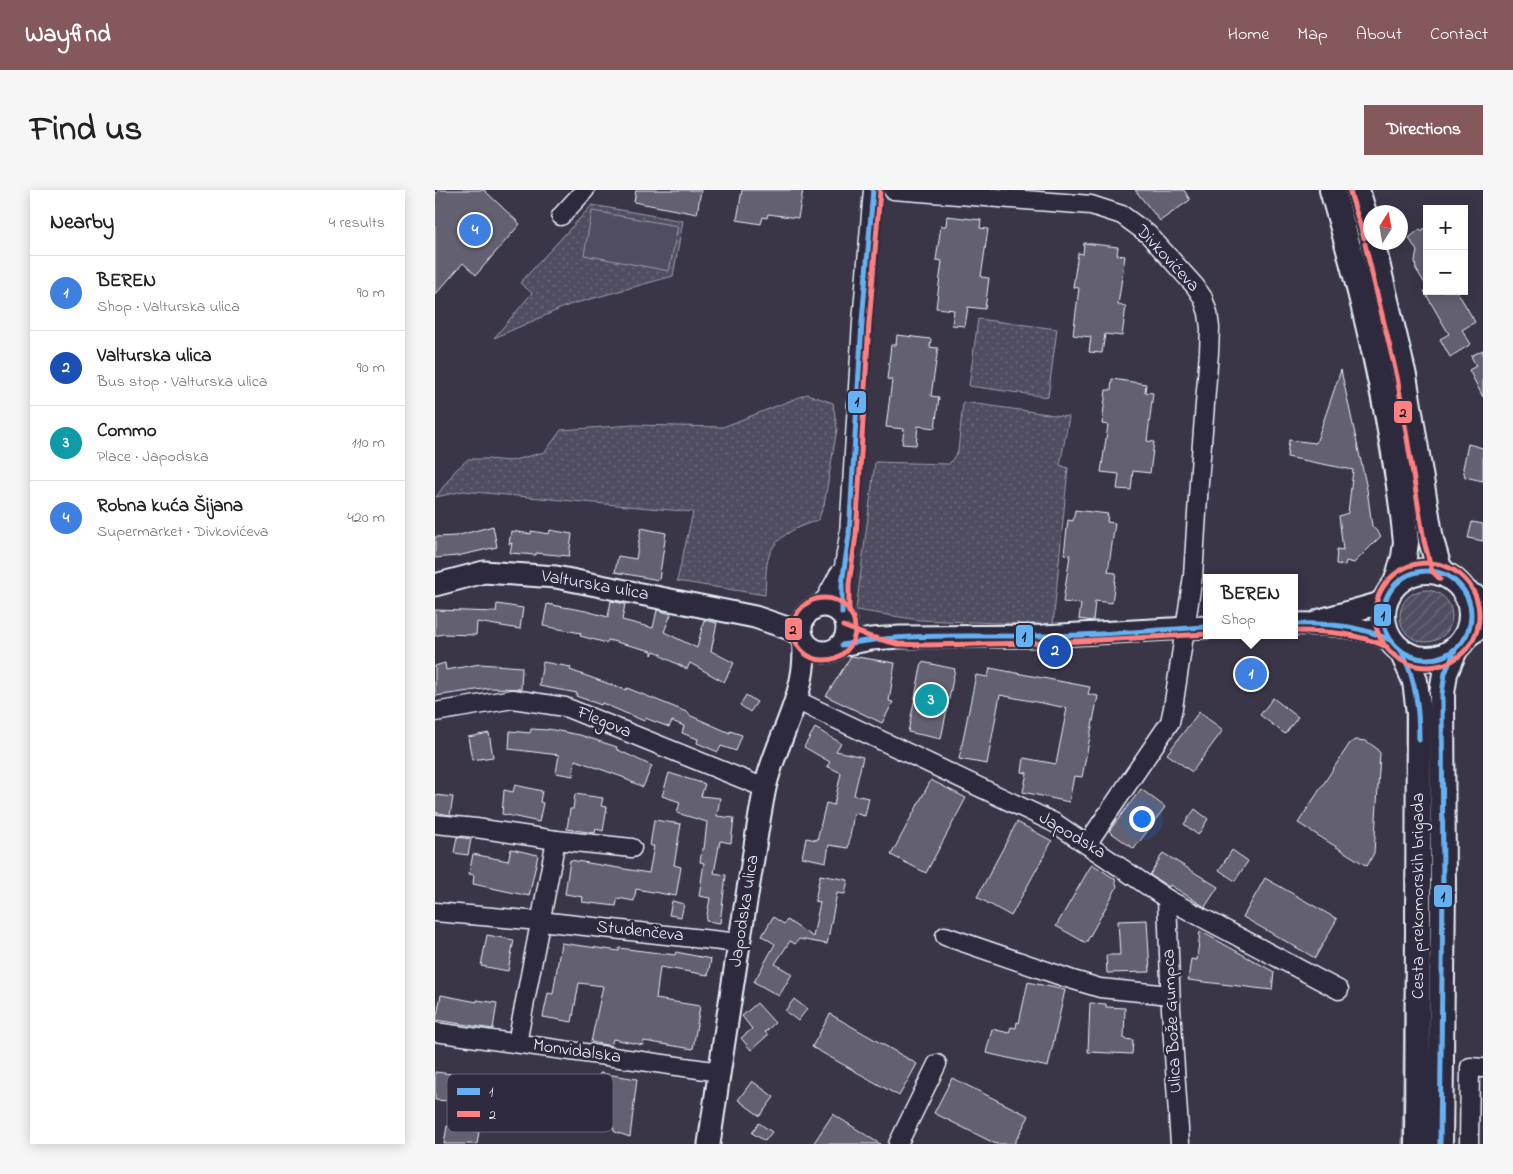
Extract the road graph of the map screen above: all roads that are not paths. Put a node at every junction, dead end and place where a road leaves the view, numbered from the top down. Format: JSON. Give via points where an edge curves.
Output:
{"nodes":[{"id":1,"x":585,"y":190,"type":"edge"},
{"id":2,"x":873,"y":190,"type":"edge"},
{"id":3,"x":893,"y":190,"type":"edge"},
{"id":4,"x":1332,"y":190,"type":"edge"},
{"id":5,"x":1357,"y":190,"type":"edge"},
{"id":6,"x":1363,"y":190,"type":"edge"},
{"id":7,"x":1365,"y":205,"type":"edge"},
{"id":8,"x":1363,"y":210,"type":"edge"},
{"id":9,"x":561,"y":216,"type":"dead end"},
{"id":10,"x":1374,"y":250,"type":"edge"},
{"id":11,"x":842,"y":567,"type":"junction"},
{"id":12,"x":1445,"y":574,"type":"junction"},
{"id":13,"x":435,"y":585,"type":"edge"},
{"id":14,"x":1391,"y":590,"type":"junction"},
{"id":15,"x":1474,"y":596,"type":"edge"},
{"id":16,"x":814,"y":608,"type":"junction"},
{"id":17,"x":844,"y":616,"type":"junction"},
{"id":18,"x":755,"y":617,"type":"junction"},
{"id":19,"x":1301,"y":624,"type":"edge"},
{"id":20,"x":1203,"y":627,"type":"edge"},
{"id":21,"x":1186,"y":628,"type":"junction"},
{"id":22,"x":803,"y":637,"type":"junction"},
{"id":23,"x":900,"y":637,"type":"junction"},
{"id":24,"x":1468,"y":637,"type":"edge"},
{"id":25,"x":1396,"y":646,"type":"junction"},
{"id":26,"x":836,"y":648,"type":"junction"},
{"id":27,"x":799,"y":692,"type":"junction"},
{"id":28,"x":435,"y":712,"type":"edge"},
{"id":29,"x":765,"y":788,"type":"junction"},
{"id":30,"x":435,"y":824,"type":"edge"},
{"id":31,"x":556,"y":840,"type":"junction"},
{"id":32,"x":1087,"y":844,"type":"junction"},
{"id":33,"x":632,"y":848,"type":"dead end"},
{"id":34,"x":1167,"y":899,"type":"junction"},
{"id":35,"x":435,"y":912,"type":"edge"},
{"id":36,"x":540,"y":921,"type":"junction"},
{"id":37,"x":945,"y":936,"type":"dead end"},
{"id":38,"x":739,"y":943,"type":"junction"},
{"id":39,"x":1339,"y":990,"type":"dead end"},
{"id":40,"x":1170,"y":994,"type":"junction"},
{"id":41,"x":435,"y":1032,"type":"edge"},
{"id":42,"x":517,"y":1043,"type":"junction"},
{"id":43,"x":937,"y":1064,"type":"dead end"},
{"id":44,"x":1483,"y":1068,"type":"edge"},
{"id":45,"x":719,"y":1072,"type":"junction"},
{"id":46,"x":709,"y":1144,"type":"edge"},
{"id":47,"x":897,"y":1144,"type":"edge"},
{"id":48,"x":1180,"y":1144,"type":"edge"},
{"id":49,"x":1417,"y":1144,"type":"edge"},
{"id":50,"x":1440,"y":1144,"type":"edge"},
{"id":51,"x":1469,"y":1144,"type":"edge"}],
"edges":[{"from":1,"to":9,"type":"street"},
{"from":2,"to":11,"type":"street","via":[[849,535]]},
{"from":3,"to":21,"type":"street","name":"Divkovićeva","via":[[1091,205],[1107,210],[1122,215],[1148,234],[1195,286],[1203,298],[1211,328],[1193,576]]},
{"from":4,"to":14,"type":"main road","via":[[1367,320],[1389,426],[1406,542],[1404,557]]},
{"from":5,"to":8,"type":"main road"},
{"from":6,"to":7,"type":"main road"},
{"from":10,"to":12,"type":"main road","via":[[1404,376],[1432,545],[1439,568]]},
{"from":11,"to":16,"type":"street","via":[[826,598]]},
{"from":11,"to":17,"type":"street","via":[[840,594]]},
{"from":12,"to":14,"type":"main road","via":[[1421,571],[1406,576]]},
{"from":12,"to":15,"type":"main road"},
{"from":13,"to":18,"type":"street","name":"Valturska ulica","via":[[484,572],[556,577]]},
{"from":14,"to":19,"type":"street","via":[[1377,604]]},
{"from":14,"to":25,"type":"main road","via":[[1383,607],[1383,623]]},
{"from":15,"to":24,"type":"main road","via":[[1470,604]]},
{"from":16,"to":17,"type":"street","via":[[830,606]]},
{"from":16,"to":18,"type":"street","name":"Valturska ulica","via":[[791,616]]},
{"from":16,"to":22,"type":"street","via":[[802,621]]},
{"from":17,"to":23,"type":"street","via":[[874,630]]},
{"from":17,"to":26,"type":"street","via":[[848,632]]},
{"from":18,"to":22,"type":"street","name":"Valturska ulica"},
{"from":19,"to":25,"type":"street","via":[[1364,630],[1383,636]]},
{"from":20,"to":21,"type":"street"},
{"from":21,"to":23,"type":"street","via":[[1043,636]]},
{"from":21,"to":32,"type":"street","name":"Divkovićeva","via":[[1169,722]]},
{"from":22,"to":26,"type":"street","via":[[814,650],[822,652]]},
{"from":22,"to":27,"type":"street","name":"Japodska ulica","via":[[805,651]]},
{"from":23,"to":26,"type":"street","via":[[871,639]]},
{"from":24,"to":25,"type":"main road","via":[[1441,657],[1432,659],[1416,658]]},
{"from":24,"to":50,"type":"main road","name":"Cesta prekomorskih brigada","via":[[1445,673],[1442,694]]},
{"from":25,"to":49,"type":"main road","name":"Cesta prekomorskih brigada","via":[[1415,681],[1419,713]]},
{"from":26,"to":27,"type":"street","name":"Japodska ulica"},
{"from":27,"to":29,"type":"street","name":"Japodska ulica","via":[[773,757]]},
{"from":27,"to":32,"type":"street","name":"Japodska","via":[[1055,823]]},
{"from":28,"to":29,"type":"street","name":"Flegova","via":[[513,699],[565,707]]},
{"from":29,"to":38,"type":"street","name":"Japodska ulica"},
{"from":30,"to":31,"type":"street"},
{"from":31,"to":33,"type":"street"},
{"from":31,"to":36,"type":"street"},
{"from":32,"to":34,"type":"street","name":"Japodska"},
{"from":34,"to":39,"type":"street","name":"Japodska"},
{"from":34,"to":40,"type":"street","name":"Ulica Bože Gumpca"},
{"from":35,"to":36,"type":"street","name":"Studenčeva"},
{"from":36,"to":38,"type":"street","name":"Studenčeva"},
{"from":36,"to":42,"type":"street"},
{"from":37,"to":40,"type":"street","via":[[1100,988]]},
{"from":38,"to":45,"type":"street","name":"Japodska ulica"},
{"from":40,"to":48,"type":"street","name":"Ulica Bože Gumpca"},
{"from":41,"to":42,"type":"street","name":"Monvidalska"},
{"from":42,"to":45,"type":"street","name":"Monvidalska"},
{"from":43,"to":47,"type":"street"},
{"from":44,"to":51,"type":"street","via":[[1470,1067]]},
{"from":45,"to":46,"type":"street","name":"Japodska ulica"}]}
